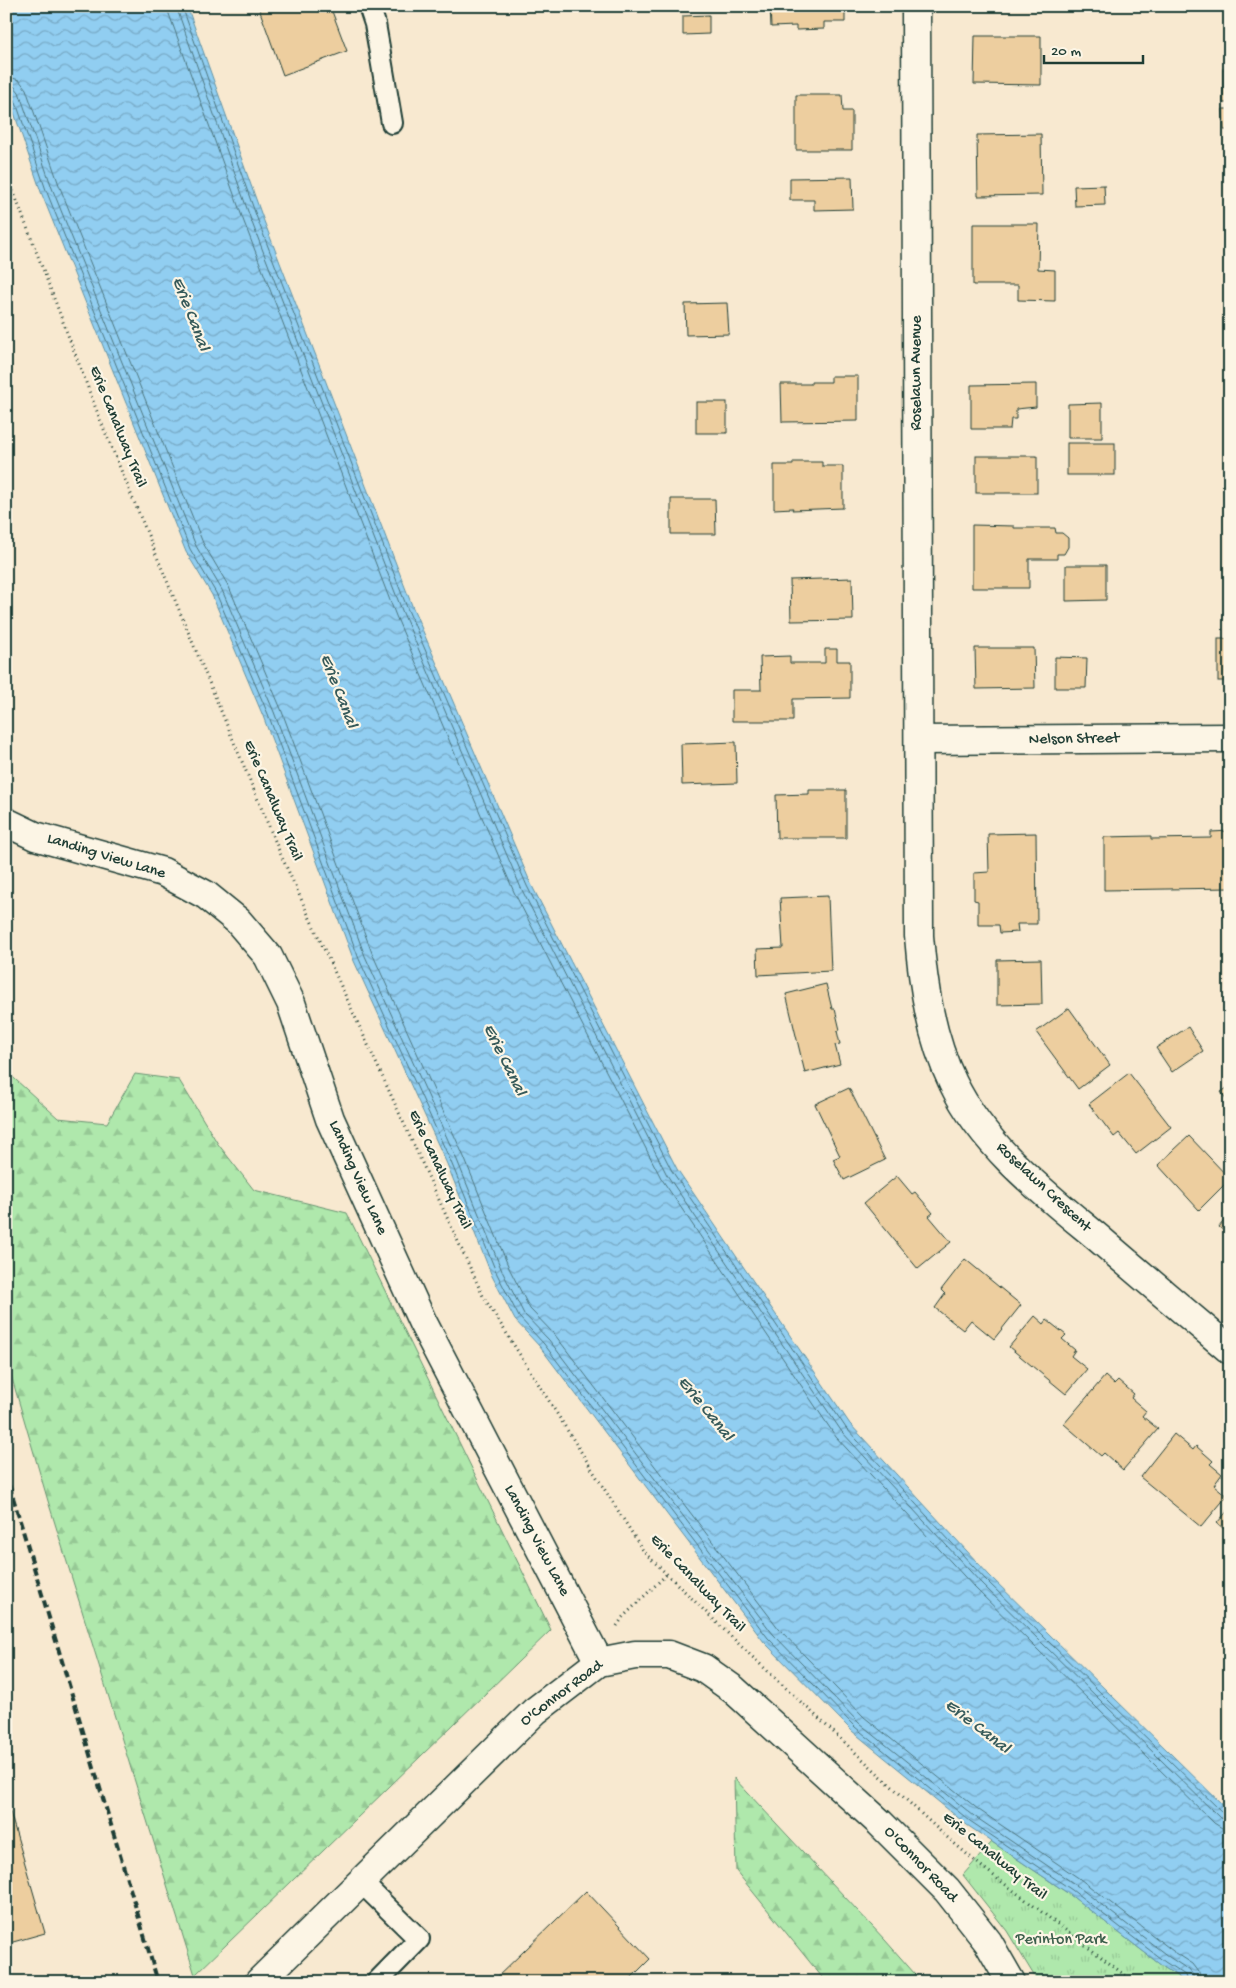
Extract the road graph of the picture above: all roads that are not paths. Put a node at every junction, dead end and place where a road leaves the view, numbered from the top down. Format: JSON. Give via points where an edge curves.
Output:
{"nodes":[{"id":1,"x":369,"y":6,"type":"edge"},
{"id":2,"x":916,"y":6,"type":"edge"},
{"id":3,"x":392,"y":123,"type":"dead end"},
{"id":4,"x":1230,"y":738,"type":"edge"},
{"id":5,"x":919,"y":740,"type":"junction"},
{"id":6,"x":6,"y":822,"type":"edge"},
{"id":7,"x":1230,"y":1350,"type":"edge"},
{"id":8,"x":611,"y":1659,"type":"junction"},
{"id":9,"x":360,"y":1881,"type":"junction"},
{"id":10,"x":259,"y":1982,"type":"edge"},
{"id":11,"x":377,"y":1982,"type":"edge"},
{"id":12,"x":1011,"y":1982,"type":"edge"}],
"edges":[{"from":1,"to":3,"type":"lane"},
{"from":2,"to":5,"type":"street","name":"Roselawn Avenue"},
{"from":4,"to":5,"type":"street","name":"Nelson Street"},
{"from":5,"to":7,"type":"street","name":"Roselawn Crescent","via":[[922,969],[933,1030],[953,1082],[986,1134],[1036,1186]]},
{"from":6,"to":8,"type":"street","name":"Landing View Lane","via":[[34,836],[163,872],[206,895],[232,915],[268,956],[291,1003],[330,1119],[422,1321]]},
{"from":8,"to":9,"type":"street","name":"O'Connor Road","via":[[535,1711]]},
{"from":8,"to":12,"type":"street","name":"O'Connor Road","via":[[669,1655],[703,1668],[734,1690],[880,1823],[947,1890],[988,1942]]},
{"from":9,"to":10,"type":"street","name":"O'Connor Road"},
{"from":9,"to":11,"type":"lane","via":[[419,1939]]}]}
